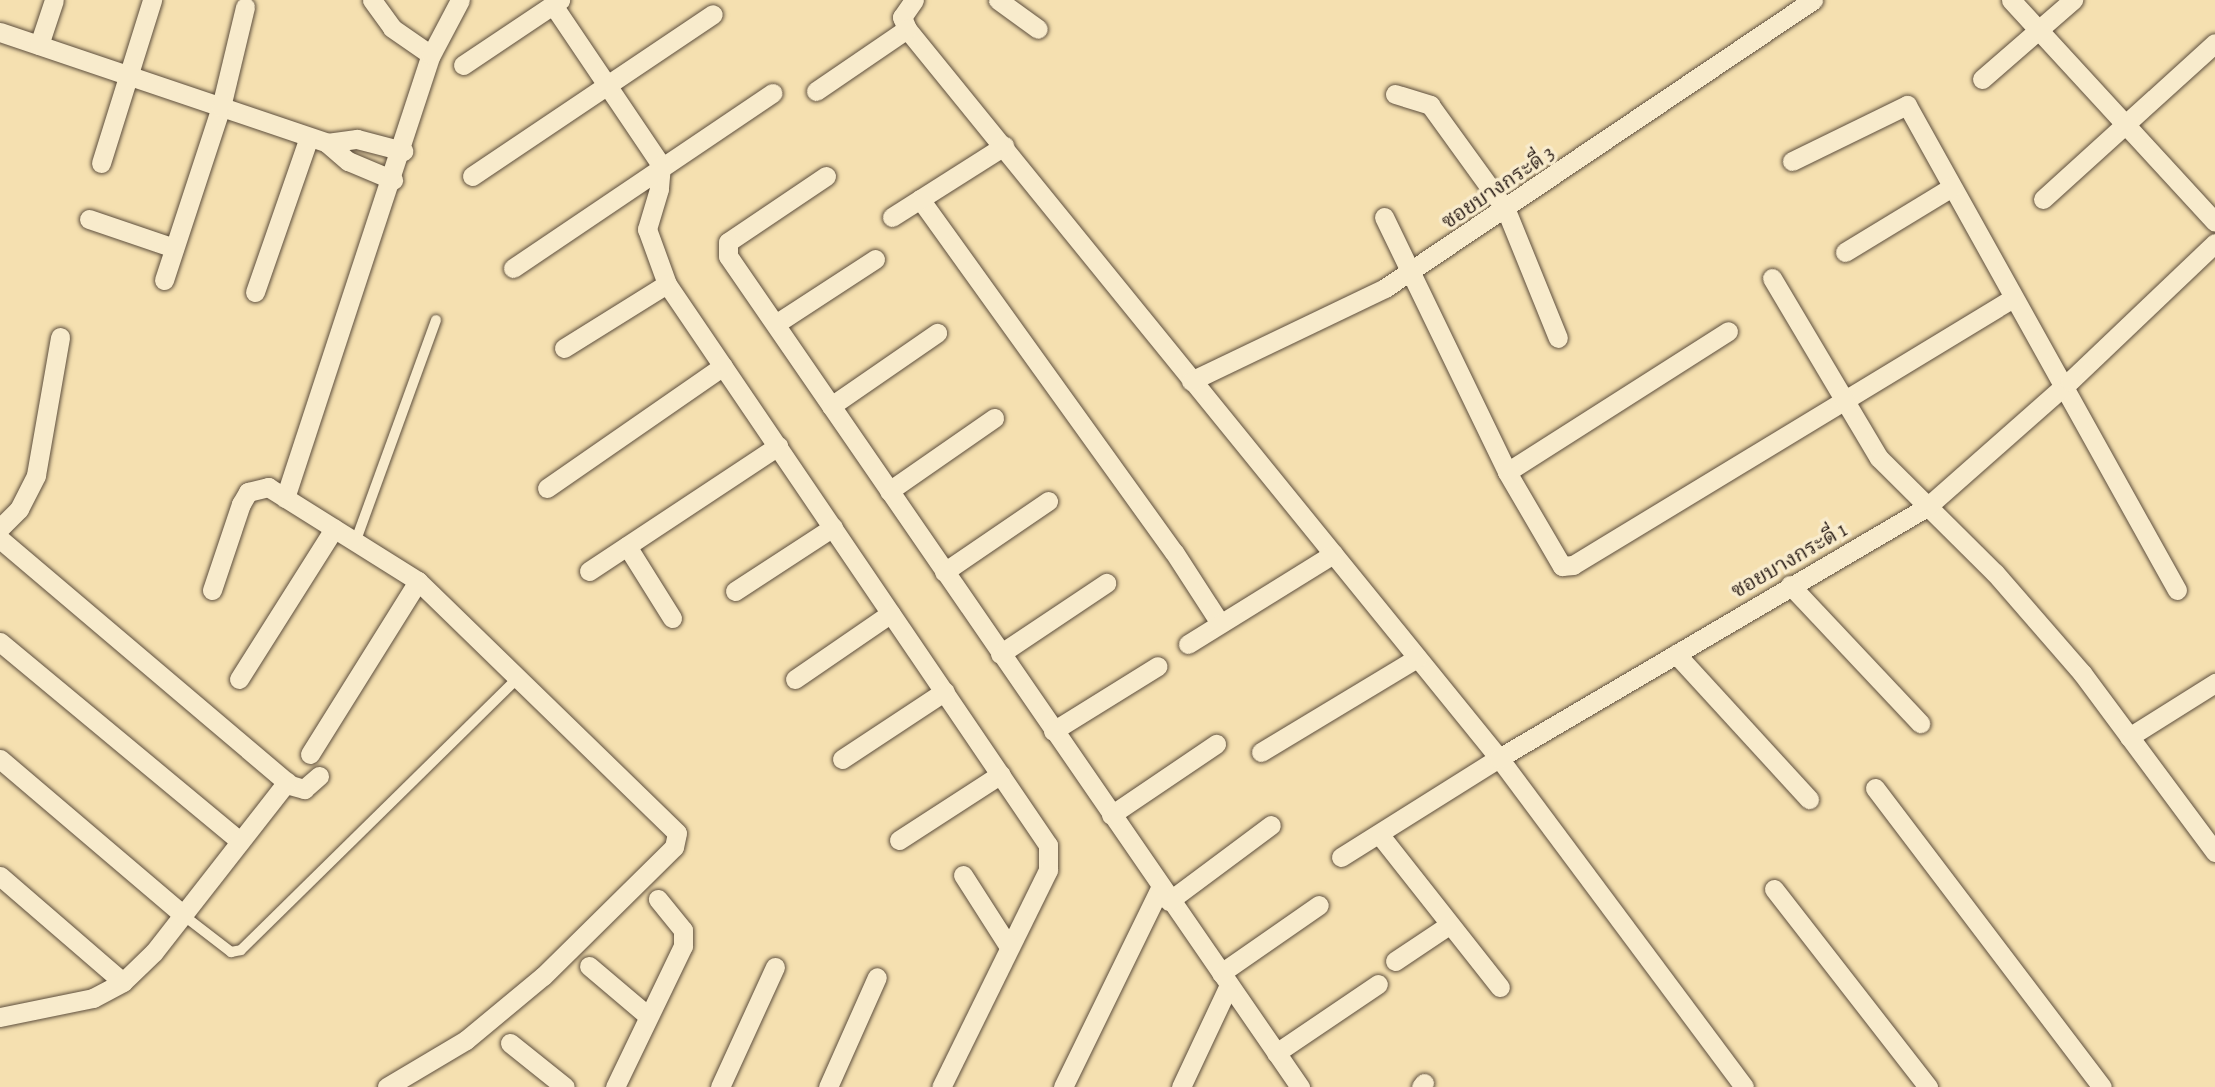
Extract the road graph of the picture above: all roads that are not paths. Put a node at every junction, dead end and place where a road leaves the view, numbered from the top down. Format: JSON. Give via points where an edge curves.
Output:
{"nodes":[{"id":1,"x":54,"y":0,"type":"edge"},
{"id":2,"x":152,"y":0,"type":"edge"},
{"id":3,"x":372,"y":0,"type":"edge"},
{"id":4,"x":460,"y":0,"type":"edge"},
{"id":5,"x":914,"y":0,"type":"edge"},
{"id":6,"x":998,"y":0,"type":"edge"},
{"id":7,"x":1813,"y":0,"type":"edge"},
{"id":8,"x":2011,"y":0,"type":"edge"},
{"id":9,"x":2073,"y":0,"type":"edge"},
{"id":10,"x":556,"y":2,"type":"edge"},
{"id":11,"x":245,"y":7,"type":"dead end"},
{"id":12,"x":713,"y":14,"type":"dead end"},
{"id":13,"x":907,"y":29,"type":"junction"},
{"id":14,"x":1038,"y":29,"type":"dead end"},
{"id":15,"x":2038,"y":31,"type":"junction"},
{"id":16,"x":0,"y":32,"type":"edge"},
{"id":17,"x":2215,"y":43,"type":"edge"},
{"id":18,"x":39,"y":46,"type":"junction"},
{"id":19,"x":431,"y":55,"type":"junction"},
{"id":20,"x":463,"y":65,"type":"dead end"},
{"id":21,"x":128,"y":76,"type":"junction"},
{"id":22,"x":1982,"y":79,"type":"dead end"},
{"id":23,"x":606,"y":85,"type":"junction"},
{"id":24,"x":816,"y":91,"type":"dead end"},
{"id":25,"x":772,"y":93,"type":"dead end"},
{"id":26,"x":1395,"y":94,"type":"dead end"},
{"id":27,"x":221,"y":107,"type":"junction"},
{"id":28,"x":2124,"y":126,"type":"junction"},
{"id":29,"x":318,"y":140,"type":"junction"},
{"id":30,"x":1004,"y":146,"type":"junction"},
{"id":31,"x":403,"y":151,"type":"junction"},
{"id":32,"x":1792,"y":161,"type":"dead end"},
{"id":33,"x":100,"y":163,"type":"dead end"},
{"id":34,"x":661,"y":165,"type":"junction"},
{"id":35,"x":472,"y":176,"type":"dead end"},
{"id":36,"x":826,"y":176,"type":"dead end"},
{"id":37,"x":393,"y":180,"type":"junction"},
{"id":38,"x":1952,"y":187,"type":"junction"},
{"id":39,"x":920,"y":200,"type":"junction"},
{"id":40,"x":2043,"y":200,"type":"dead end"},
{"id":41,"x":1506,"y":210,"type":"junction"},
{"id":42,"x":892,"y":217,"type":"dead end"},
{"id":43,"x":1384,"y":218,"type":"dead end"},
{"id":44,"x":89,"y":219,"type":"dead end"},
{"id":45,"x":2215,"y":222,"type":"edge"},
{"id":46,"x":2215,"y":243,"type":"edge"},
{"id":47,"x":174,"y":248,"type":"junction"},
{"id":48,"x":1845,"y":252,"type":"dead end"},
{"id":49,"x":875,"y":260,"type":"dead end"},
{"id":50,"x":513,"y":268,"type":"dead end"},
{"id":51,"x":1409,"y":273,"type":"junction"},
{"id":52,"x":1772,"y":278,"type":"dead end"},
{"id":53,"x":164,"y":280,"type":"dead end"},
{"id":54,"x":667,"y":284,"type":"junction"},
{"id":55,"x":256,"y":292,"type":"dead end"},
{"id":56,"x":2013,"y":298,"type":"junction"},
{"id":57,"x":436,"y":320,"type":"dead end"},
{"id":58,"x":776,"y":323,"type":"junction"},
{"id":59,"x":1728,"y":331,"type":"dead end"},
{"id":60,"x":937,"y":332,"type":"dead end"},
{"id":61,"x":60,"y":337,"type":"dead end"},
{"id":62,"x":1558,"y":338,"type":"dead end"},
{"id":63,"x":564,"y":348,"type":"dead end"},
{"id":64,"x":723,"y":366,"type":"junction"},
{"id":65,"x":1191,"y":380,"type":"junction"},
{"id":66,"x":2063,"y":387,"type":"junction"},
{"id":67,"x":1846,"y":402,"type":"junction"},
{"id":68,"x":831,"y":406,"type":"junction"},
{"id":69,"x":994,"y":418,"type":"dead end"},
{"id":70,"x":778,"y":446,"type":"junction"},
{"id":71,"x":1507,"y":472,"type":"junction"},
{"id":72,"x":547,"y":488,"type":"dead end"},
{"id":73,"x":889,"y":491,"type":"junction"},
{"id":74,"x":285,"y":498,"type":"junction"},
{"id":75,"x":1048,"y":501,"type":"dead end"},
{"id":76,"x":1928,"y":506,"type":"junction"},
{"id":77,"x":833,"y":527,"type":"junction"},
{"id":78,"x":0,"y":528,"type":"edge"},
{"id":79,"x":334,"y":529,"type":"junction"},
{"id":80,"x":0,"y":538,"type":"edge"},
{"id":81,"x":356,"y":540,"type":"junction"},
{"id":82,"x":627,"y":547,"type":"junction"},
{"id":83,"x":1333,"y":554,"type":"junction"},
{"id":84,"x":589,"y":571,"type":"dead end"},
{"id":85,"x":944,"y":572,"type":"junction"},
{"id":86,"x":418,"y":581,"type":"junction"},
{"id":87,"x":1106,"y":583,"type":"dead end"},
{"id":88,"x":1790,"y":585,"type":"junction"},
{"id":89,"x":212,"y":590,"type":"dead end"},
{"id":90,"x":2177,"y":590,"type":"dead end"},
{"id":91,"x":734,"y":591,"type":"dead end"},
{"id":92,"x":891,"y":613,"type":"junction"},
{"id":93,"x":672,"y":618,"type":"dead end"},
{"id":94,"x":1220,"y":623,"type":"junction"},
{"id":95,"x":0,"y":642,"type":"edge"},
{"id":96,"x":1188,"y":644,"type":"dead end"},
{"id":97,"x":1000,"y":654,"type":"junction"},
{"id":98,"x":1676,"y":654,"type":"junction"},
{"id":99,"x":1417,"y":658,"type":"junction"},
{"id":100,"x":1158,"y":666,"type":"dead end"},
{"id":101,"x":519,"y":677,"type":"junction"},
{"id":102,"x":239,"y":679,"type":"dead end"},
{"id":103,"x":795,"y":679,"type":"dead end"},
{"id":104,"x":2215,"y":683,"type":"edge"},
{"id":105,"x":945,"y":691,"type":"junction"},
{"id":106,"x":1920,"y":723,"type":"dead end"},
{"id":107,"x":1053,"y":731,"type":"junction"},
{"id":108,"x":2129,"y":737,"type":"junction"},
{"id":109,"x":1216,"y":744,"type":"dead end"},
{"id":110,"x":1261,"y":752,"type":"dead end"},
{"id":111,"x":310,"y":754,"type":"dead end"},
{"id":112,"x":1499,"y":758,"type":"junction"},
{"id":113,"x":842,"y":759,"type":"dead end"},
{"id":114,"x":0,"y":760,"type":"edge"},
{"id":115,"x":1001,"y":774,"type":"junction"},
{"id":116,"x":319,"y":776,"type":"dead end"},
{"id":117,"x":287,"y":782,"type":"junction"},
{"id":118,"x":1875,"y":788,"type":"dead end"},
{"id":119,"x":1809,"y":799,"type":"dead end"},
{"id":120,"x":1111,"y":815,"type":"junction"},
{"id":121,"x":1271,"y":825,"type":"dead end"},
{"id":122,"x":1379,"y":834,"type":"junction"},
{"id":123,"x":898,"y":840,"type":"dead end"},
{"id":124,"x":240,"y":841,"type":"junction"},
{"id":125,"x":2215,"y":852,"type":"edge"},
{"id":126,"x":1341,"y":857,"type":"dead end"},
{"id":127,"x":962,"y":875,"type":"dead end"},
{"id":128,"x":0,"y":876,"type":"edge"},
{"id":129,"x":1774,"y":889,"type":"dead end"},
{"id":130,"x":1165,"y":894,"type":"junction"},
{"id":131,"x":658,"y":899,"type":"dead end"},
{"id":132,"x":1319,"y":905,"type":"dead end"},
{"id":133,"x":183,"y":915,"type":"junction"},
{"id":134,"x":1450,"y":925,"type":"junction"},
{"id":135,"x":1009,"y":947,"type":"junction"},
{"id":136,"x":1395,"y":961,"type":"dead end"},
{"id":137,"x":589,"y":966,"type":"dead end"},
{"id":138,"x":775,"y":967,"type":"dead end"},
{"id":139,"x":877,"y":977,"type":"dead end"},
{"id":140,"x":1225,"y":979,"type":"junction"},
{"id":141,"x":123,"y":982,"type":"junction"},
{"id":142,"x":1378,"y":984,"type":"dead end"},
{"id":143,"x":1500,"y":987,"type":"dead end"},
{"id":144,"x":648,"y":1016,"type":"junction"},
{"id":145,"x":0,"y":1017,"type":"edge"},
{"id":146,"x":510,"y":1043,"type":"dead end"},
{"id":147,"x":1276,"y":1053,"type":"junction"},
{"id":148,"x":1294,"y":1084,"type":"edge"},
{"id":149,"x":387,"y":1087,"type":"edge"},
{"id":150,"x":565,"y":1087,"type":"edge"},
{"id":151,"x":615,"y":1087,"type":"edge"},
{"id":152,"x":720,"y":1087,"type":"edge"},
{"id":153,"x":828,"y":1087,"type":"edge"},
{"id":154,"x":942,"y":1087,"type":"edge"},
{"id":155,"x":1063,"y":1087,"type":"edge"},
{"id":156,"x":1181,"y":1087,"type":"edge"},
{"id":157,"x":1744,"y":1087,"type":"edge"},
{"id":158,"x":1928,"y":1087,"type":"edge"},
{"id":159,"x":2102,"y":1087,"type":"edge"}],
"edges":[{"from":1,"to":18,"type":"street"},
{"from":2,"to":21,"type":"street"},
{"from":3,"to":19,"type":"street","via":[[392,28]]},
{"from":4,"to":19,"type":"street"},
{"from":5,"to":13,"type":"street","via":[[902,17]]},
{"from":6,"to":14,"type":"street"},
{"from":7,"to":41,"type":"street","name":"ซอยบางกระดี่ 3"},
{"from":8,"to":15,"type":"street"},
{"from":9,"to":15,"type":"street"},
{"from":10,"to":20,"type":"street"},
{"from":10,"to":23,"type":"street"},
{"from":11,"to":27,"type":"street"},
{"from":12,"to":23,"type":"street"},
{"from":13,"to":24,"type":"street"},
{"from":13,"to":30,"type":"street"},
{"from":15,"to":22,"type":"street"},
{"from":15,"to":28,"type":"street"},
{"from":16,"to":18,"type":"street"},
{"from":17,"to":28,"type":"street"},
{"from":18,"to":21,"type":"street"},
{"from":19,"to":31,"type":"street"},
{"from":21,"to":27,"type":"street"},
{"from":21,"to":33,"type":"street"},
{"from":23,"to":34,"type":"street"},
{"from":23,"to":35,"type":"street"},
{"from":25,"to":34,"type":"street"},
{"from":26,"to":41,"type":"street","via":[[1430,105]]},
{"from":27,"to":29,"type":"street"},
{"from":27,"to":47,"type":"street"},
{"from":28,"to":40,"type":"street"},
{"from":28,"to":45,"type":"street"},
{"from":29,"to":31,"type":"street","via":[[358,139]]},
{"from":29,"to":37,"type":"street","via":[[348,160]]},
{"from":29,"to":55,"type":"street"},
{"from":30,"to":39,"type":"street"},
{"from":30,"to":65,"type":"street"},
{"from":31,"to":37,"type":"street"},
{"from":32,"to":38,"type":"street","via":[[1906,105]]},
{"from":34,"to":50,"type":"street"},
{"from":34,"to":54,"type":"street","via":[[647,229]]},
{"from":36,"to":58,"type":"street","via":[[726,245],[728,256]]},
{"from":37,"to":74,"type":"street"},
{"from":38,"to":48,"type":"street"},
{"from":38,"to":56,"type":"street"},
{"from":39,"to":42,"type":"street"},
{"from":39,"to":94,"type":"street","via":[[1174,552]]},
{"from":41,"to":51,"type":"street","name":"ซอยบางกระดี่ 3"},
{"from":41,"to":62,"type":"street"},
{"from":43,"to":51,"type":"street"},
{"from":44,"to":47,"type":"street"},
{"from":46,"to":66,"type":"street","name":"ซอยบางกระดี่ 1"},
{"from":47,"to":53,"type":"street"},
{"from":49,"to":58,"type":"street"},
{"from":51,"to":65,"type":"street","name":"ซอยบางกระดี่ 3"},
{"from":51,"to":71,"type":"street"},
{"from":52,"to":67,"type":"street"},
{"from":54,"to":63,"type":"street"},
{"from":54,"to":64,"type":"street"},
{"from":56,"to":66,"type":"street"},
{"from":56,"to":67,"type":"street"},
{"from":57,"to":81,"type":"lane"},
{"from":58,"to":68,"type":"street"},
{"from":59,"to":71,"type":"street"},
{"from":60,"to":68,"type":"street"},
{"from":61,"to":78,"type":"street","via":[[36,475],[19,509]]},
{"from":64,"to":70,"type":"street"},
{"from":64,"to":72,"type":"street"},
{"from":65,"to":83,"type":"street"},
{"from":66,"to":76,"type":"street","name":"ซอยบางกระดี่ 1"},
{"from":66,"to":90,"type":"street"},
{"from":67,"to":71,"type":"street","via":[[1573,565],[1562,566],[1555,558]]},
{"from":67,"to":76,"type":"street","via":[[1879,458]]},
{"from":68,"to":73,"type":"street"},
{"from":69,"to":73,"type":"street"},
{"from":70,"to":77,"type":"street"},
{"from":70,"to":82,"type":"street"},
{"from":73,"to":85,"type":"street"},
{"from":74,"to":79,"type":"street"},
{"from":74,"to":89,"type":"street","via":[[268,487],[248,492]]},
{"from":75,"to":85,"type":"street"},
{"from":76,"to":88,"type":"street","name":"ซอยบางกระดี่ 1"},
{"from":76,"to":108,"type":"street","via":[[1996,573],[2082,673]]},
{"from":77,"to":91,"type":"street"},
{"from":77,"to":92,"type":"street"},
{"from":79,"to":81,"type":"street"},
{"from":79,"to":102,"type":"street"},
{"from":80,"to":117,"type":"street"},
{"from":81,"to":86,"type":"street"},
{"from":82,"to":84,"type":"street"},
{"from":82,"to":93,"type":"street"},
{"from":83,"to":94,"type":"street"},
{"from":83,"to":99,"type":"street"},
{"from":85,"to":97,"type":"street"},
{"from":86,"to":101,"type":"street"},
{"from":86,"to":111,"type":"street"},
{"from":87,"to":97,"type":"street"},
{"from":88,"to":98,"type":"street","name":"ซอยบางกระดี่ 1"},
{"from":88,"to":106,"type":"street"},
{"from":92,"to":103,"type":"street"},
{"from":92,"to":105,"type":"street"},
{"from":94,"to":96,"type":"street"},
{"from":95,"to":124,"type":"street"},
{"from":97,"to":107,"type":"street"},
{"from":98,"to":112,"type":"street","name":"ซอยบางกระดี่ 1"},
{"from":98,"to":119,"type":"street"},
{"from":99,"to":110,"type":"street"},
{"from":99,"to":112,"type":"street"},
{"from":100,"to":107,"type":"street"},
{"from":101,"to":133,"type":"lane","via":[[241,950],[231,952]]},
{"from":101,"to":149,"type":"street","via":[[671,822],[677,833],[674,847],[543,976],[466,1040]]},
{"from":104,"to":108,"type":"street"},
{"from":105,"to":113,"type":"street"},
{"from":105,"to":115,"type":"street"},
{"from":107,"to":120,"type":"street"},
{"from":108,"to":125,"type":"street"},
{"from":109,"to":120,"type":"street"},
{"from":112,"to":122,"type":"street","name":"ซอยบางกระดี่ 1"},
{"from":112,"to":157,"type":"street"},
{"from":114,"to":133,"type":"street"},
{"from":115,"to":123,"type":"street"},
{"from":115,"to":135,"type":"street","via":[[1045,837],[1049,852],[1048,870]]},
{"from":116,"to":117,"type":"street","via":[[304,789]]},
{"from":117,"to":124,"type":"street"},
{"from":118,"to":159,"type":"street"},
{"from":120,"to":130,"type":"street"},
{"from":121,"to":130,"type":"street"},
{"from":122,"to":126,"type":"street","name":"ซอยบางกระดี่ 1"},
{"from":122,"to":134,"type":"street"},
{"from":124,"to":133,"type":"street"},
{"from":127,"to":135,"type":"street"},
{"from":128,"to":141,"type":"street"},
{"from":129,"to":158,"type":"street"},
{"from":130,"to":140,"type":"street"},
{"from":130,"to":155,"type":"street"},
{"from":131,"to":144,"type":"street","via":[[685,937]]},
{"from":132,"to":140,"type":"street"},
{"from":133,"to":141,"type":"street"},
{"from":134,"to":136,"type":"street"},
{"from":134,"to":143,"type":"street"},
{"from":135,"to":154,"type":"street"},
{"from":137,"to":144,"type":"street"},
{"from":138,"to":152,"type":"street"},
{"from":139,"to":153,"type":"street"},
{"from":140,"to":147,"type":"street"},
{"from":140,"to":156,"type":"street"},
{"from":141,"to":145,"type":"street","via":[[93,998]]},
{"from":142,"to":147,"type":"street"},
{"from":144,"to":151,"type":"street"},
{"from":146,"to":150,"type":"street"},
{"from":147,"to":148,"type":"street"}]}
